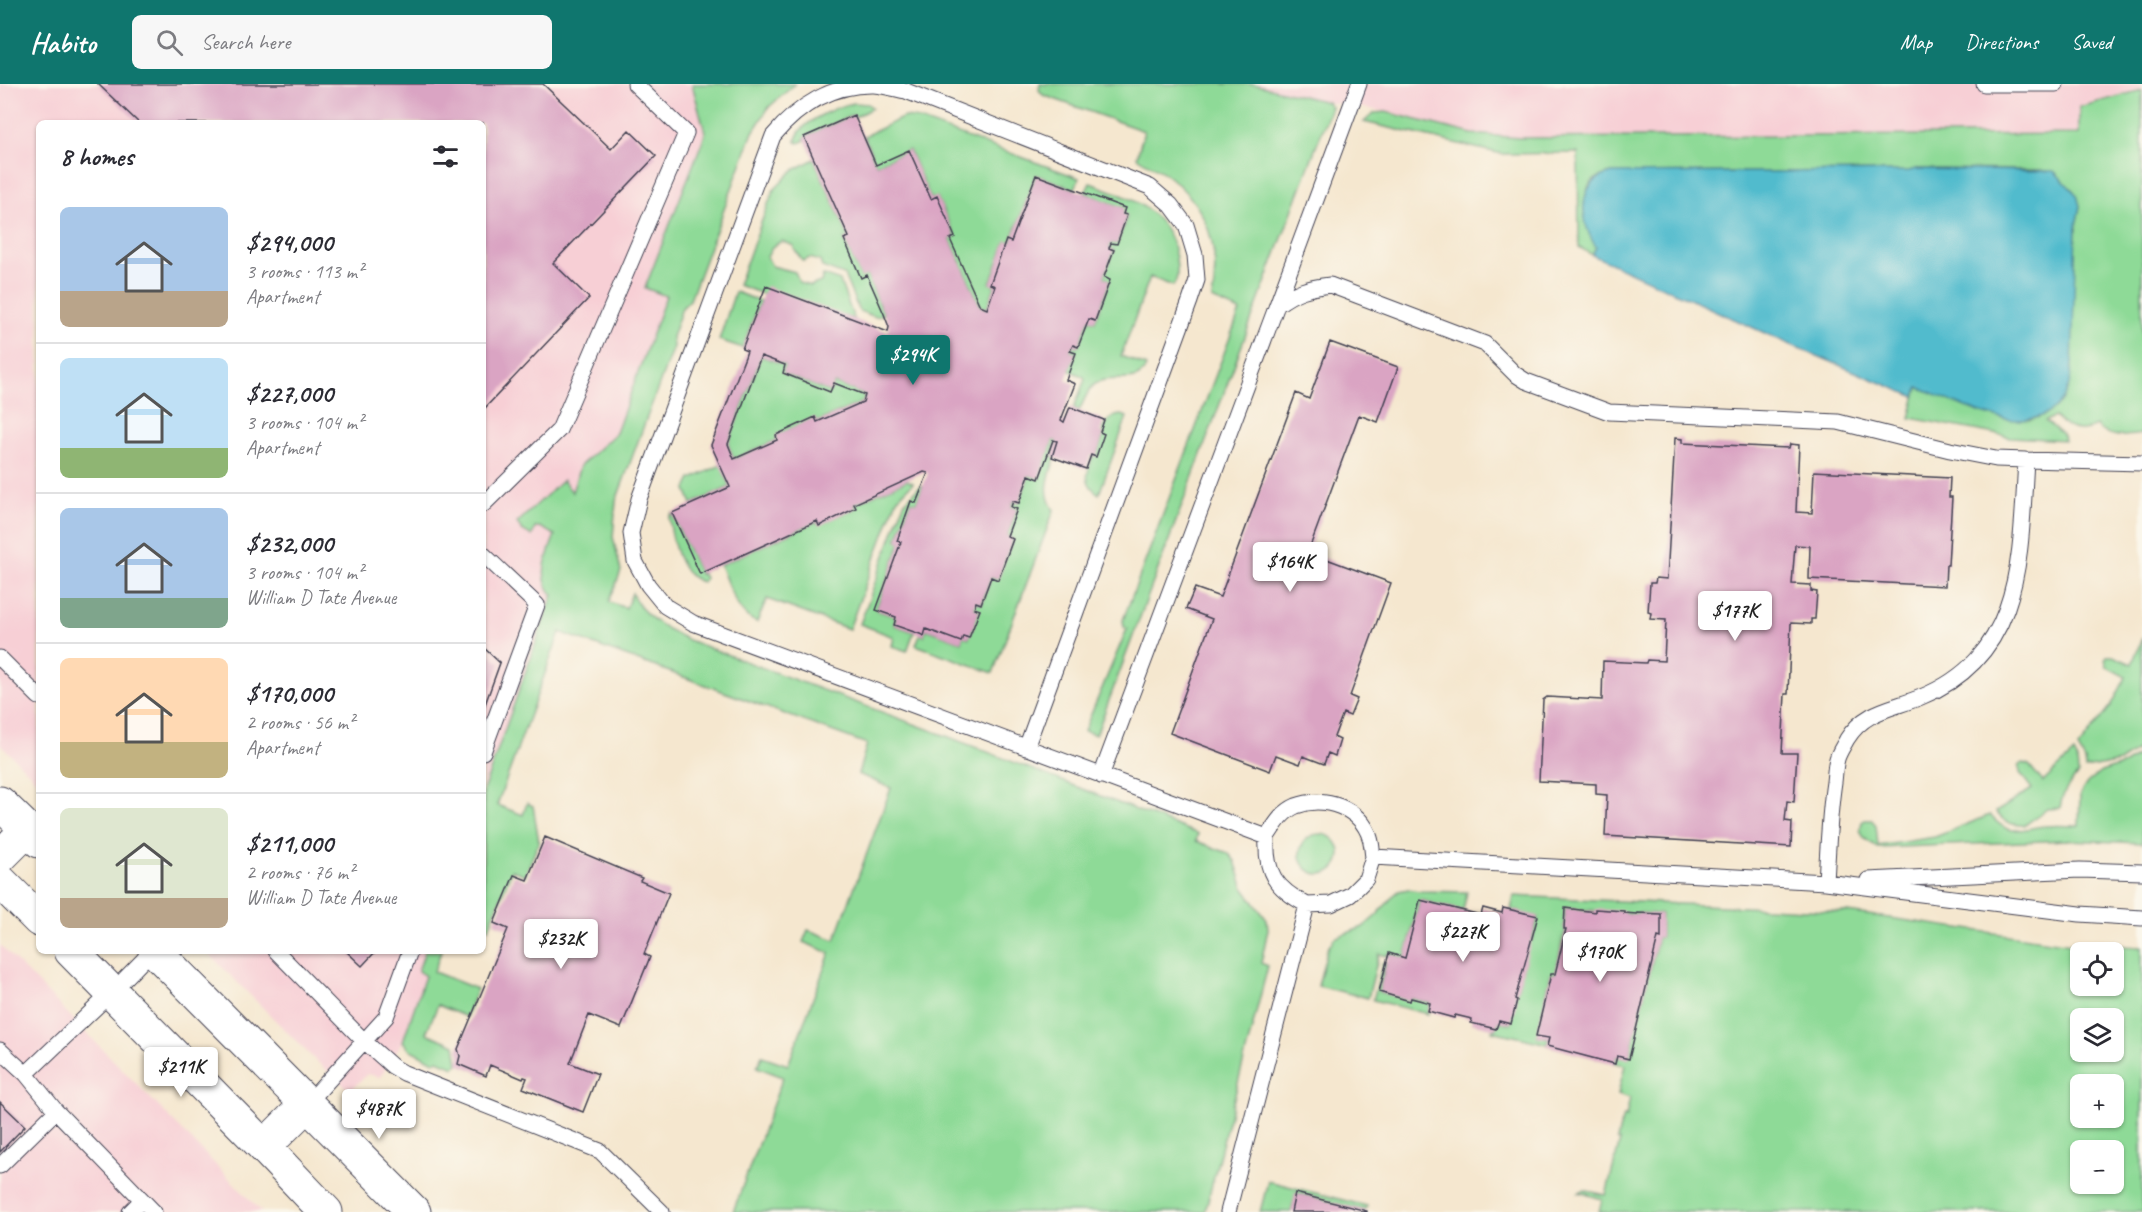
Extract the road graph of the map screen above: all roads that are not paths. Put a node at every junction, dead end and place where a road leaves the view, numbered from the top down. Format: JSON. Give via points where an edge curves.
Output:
{"nodes":[{"id":1,"x":635,"y":84,"type":"edge"},
{"id":2,"x":1359,"y":84,"type":"edge"},
{"id":3,"x":1983,"y":84,"type":"edge"},
{"id":4,"x":2056,"y":84,"type":"edge"},
{"id":5,"x":1277,"y":305,"type":"junction"},
{"id":6,"x":2026,"y":460,"type":"junction"},
{"id":7,"x":2142,"y":463,"type":"edge"},
{"id":8,"x":486,"y":502,"type":"edge"},
{"id":9,"x":486,"y":557,"type":"edge"},
{"id":10,"x":0,"y":658,"type":"edge"},
{"id":11,"x":36,"y":694,"type":"edge"},
{"id":12,"x":486,"y":744,"type":"edge"},
{"id":13,"x":1026,"y":748,"type":"junction"},
{"id":14,"x":1101,"y":776,"type":"junction"},
{"id":15,"x":0,"y":802,"type":"edge"},
{"id":16,"x":35,"y":829,"type":"edge"},
{"id":17,"x":1268,"y":837,"type":"junction"},
{"id":18,"x":0,"y":856,"type":"edge"},
{"id":19,"x":1373,"y":857,"type":"junction"},
{"id":20,"x":2142,"y":872,"type":"edge"},
{"id":21,"x":0,"y":881,"type":"edge"},
{"id":22,"x":1826,"y":882,"type":"junction"},
{"id":23,"x":1307,"y":905,"type":"junction"},
{"id":24,"x":36,"y":917,"type":"edge"},
{"id":25,"x":2142,"y":918,"type":"edge"},
{"id":26,"x":74,"y":954,"type":"edge"},
{"id":27,"x":151,"y":954,"type":"edge"},
{"id":28,"x":157,"y":954,"type":"edge"},
{"id":29,"x":279,"y":954,"type":"edge"},
{"id":30,"x":409,"y":954,"type":"edge"},
{"id":31,"x":112,"y":992,"type":"junction"},
{"id":32,"x":364,"y":1041,"type":"junction"},
{"id":33,"x":0,"y":1050,"type":"edge"},
{"id":34,"x":26,"y":1074,"type":"junction"},
{"id":35,"x":307,"y":1104,"type":"junction"},
{"id":36,"x":56,"y":1111,"type":"junction"},
{"id":37,"x":264,"y":1147,"type":"junction"},
{"id":38,"x":0,"y":1166,"type":"edge"},
{"id":39,"x":142,"y":1200,"type":"junction"},
{"id":40,"x":130,"y":1212,"type":"edge"},
{"id":41,"x":154,"y":1212,"type":"edge"},
{"id":42,"x":326,"y":1212,"type":"edge"},
{"id":43,"x":414,"y":1212,"type":"edge"},
{"id":44,"x":662,"y":1212,"type":"edge"},
{"id":45,"x":1228,"y":1212,"type":"edge"}],
"edges":[{"from":1,"to":8,"type":"lane","via":[[686,133],[559,430]]},
{"from":2,"to":5,"type":"lane"},
{"from":3,"to":4,"type":"lane"},
{"from":5,"to":6,"type":"lane","via":[[1293,293],[1330,285],[1485,344],[1526,381],[1609,412],[1838,422],[1950,450]]},
{"from":5,"to":14,"type":"lane"},
{"from":6,"to":7,"type":"lane"},
{"from":6,"to":22,"type":"lane","via":[[2021,541],[2014,586],[2003,621],[1986,650],[1960,677],[1933,692],[1865,718],[1849,736],[1837,759]]},
{"from":9,"to":12,"type":"lane","via":[[537,604]]},
{"from":10,"to":11,"type":"lane"},
{"from":13,"to":13,"type":"lane","via":[[693,623],[665,606],[635,561],[631,533],[639,499],[773,136],[789,116],[816,97],[844,86],[872,84],[906,91],[1150,187],[1186,225],[1195,255],[1197,280],[1190,302]]},
{"from":13,"to":14,"type":"lane"},
{"from":14,"to":17,"type":"lane"},
{"from":15,"to":16,"type":"main road"},
{"from":16,"to":18,"type":"main road"},
{"from":17,"to":19,"type":"lane","via":[[1278,820],[1294,807],[1314,802],[1333,804],[1360,821],[1370,837]]},
{"from":17,"to":23,"type":"lane","via":[[1266,856],[1272,875],[1286,894]]},
{"from":19,"to":22,"type":"lane"},
{"from":19,"to":23,"type":"lane","via":[[1366,879],[1350,895],[1331,904]]},
{"from":20,"to":22,"type":"lane","via":[[2080,870]]},
{"from":21,"to":24,"type":"main road"},
{"from":22,"to":25,"type":"lane","via":[[2080,914]]},
{"from":23,"to":45,"type":"lane"},
{"from":26,"to":31,"type":"main road"},
{"from":27,"to":31,"type":"lane"},
{"from":28,"to":35,"type":"main road"},
{"from":29,"to":32,"type":"lane"},
{"from":30,"to":32,"type":"lane","via":[[386,1017]]},
{"from":31,"to":34,"type":"lane"},
{"from":31,"to":37,"type":"main road"},
{"from":32,"to":35,"type":"lane"},
{"from":32,"to":44,"type":"lane","via":[[404,1073],[600,1151]]},
{"from":33,"to":34,"type":"lane"},
{"from":34,"to":36,"type":"lane"},
{"from":35,"to":37,"type":"main road"},
{"from":35,"to":43,"type":"main road"},
{"from":36,"to":38,"type":"lane"},
{"from":36,"to":39,"type":"lane"},
{"from":37,"to":42,"type":"main road"},
{"from":39,"to":40,"type":"lane"},
{"from":39,"to":41,"type":"lane"}]}
